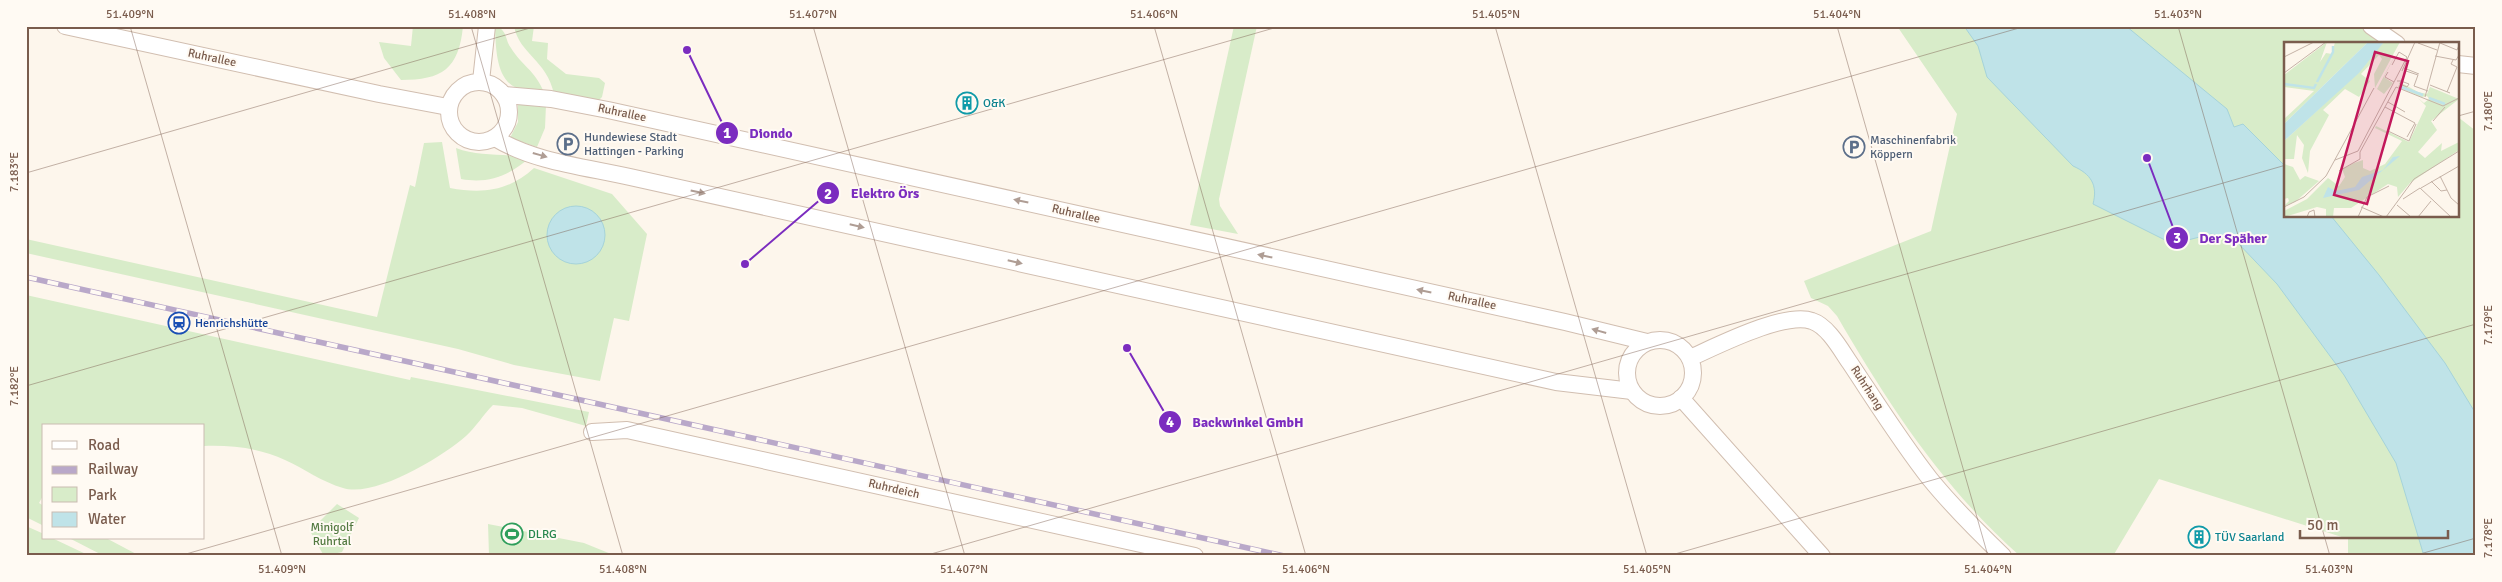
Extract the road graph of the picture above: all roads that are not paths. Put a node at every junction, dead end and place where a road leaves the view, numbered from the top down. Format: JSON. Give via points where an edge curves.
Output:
{"nodes":[{"id":1,"x":65,"y":26,"type":"edge"},
{"id":2,"x":487,"y":26,"type":"edge"},
{"id":3,"x":2371,"y":26,"type":"edge"},
{"id":4,"x":2394,"y":42,"type":"edge"},
{"id":5,"x":2460,"y":64,"type":"edge"},
{"id":6,"x":2476,"y":66,"type":"edge"},
{"id":7,"x":481,"y":81,"type":"junction"},
{"id":8,"x":504,"y":95,"type":"junction"},
{"id":9,"x":448,"y":106,"type":"junction"},
{"id":10,"x":495,"y":138,"type":"junction"},
{"id":11,"x":1647,"y":342,"type":"junction"},
{"id":12,"x":1690,"y":358,"type":"junction"},
{"id":13,"x":1632,"y":392,"type":"junction"},
{"id":14,"x":1681,"y":398,"type":"junction"},
{"id":15,"x":592,"y":432,"type":"dead end"},
{"id":16,"x":1195,"y":556,"type":"edge"},
{"id":17,"x":1822,"y":556,"type":"edge"},
{"id":18,"x":2003,"y":556,"type":"edge"}],
"edges":[{"from":1,"to":9,"type":"street","name":"Ruhrallee"},
{"from":2,"to":7,"type":"street"},
{"from":3,"to":4,"type":"street"},
{"from":5,"to":6,"type":"street"},
{"from":7,"to":8,"type":"street","name":"Ruhrallee","via":[[496,86]]},
{"from":7,"to":9,"type":"street","via":[[459,88]]},
{"from":8,"to":10,"type":"street","via":[[508,103],[508,121]]},
{"from":11,"to":8,"type":"street","name":"Ruhrallee","one_way":true,"via":[[608,110],[551,99]]},
{"from":9,"to":10,"type":"street","via":[[452,128],[460,136],[471,142]]},
{"from":10,"to":13,"type":"street","one_way":true,"via":[[538,155],[630,177],[1556,382]]},
{"from":11,"to":12,"type":"street","name":"Ruhrallee","via":[[1658,339],[1673,342]]},
{"from":11,"to":13,"type":"street","via":[[1636,348],[1627,365],[1627,379]]},
{"from":12,"to":14,"type":"street","via":[[1692,383]]},
{"from":12,"to":18,"type":"street","name":"Ruhrhang","via":[[1774,323],[1799,319],[1813,321],[1841,350],[1930,479]]},
{"from":13,"to":14,"type":"street","via":[[1655,406],[1664,406]]},
{"from":14,"to":17,"type":"street"},
{"from":15,"to":16,"type":"street","name":"Ruhrdeich","via":[[627,430]]}]}
